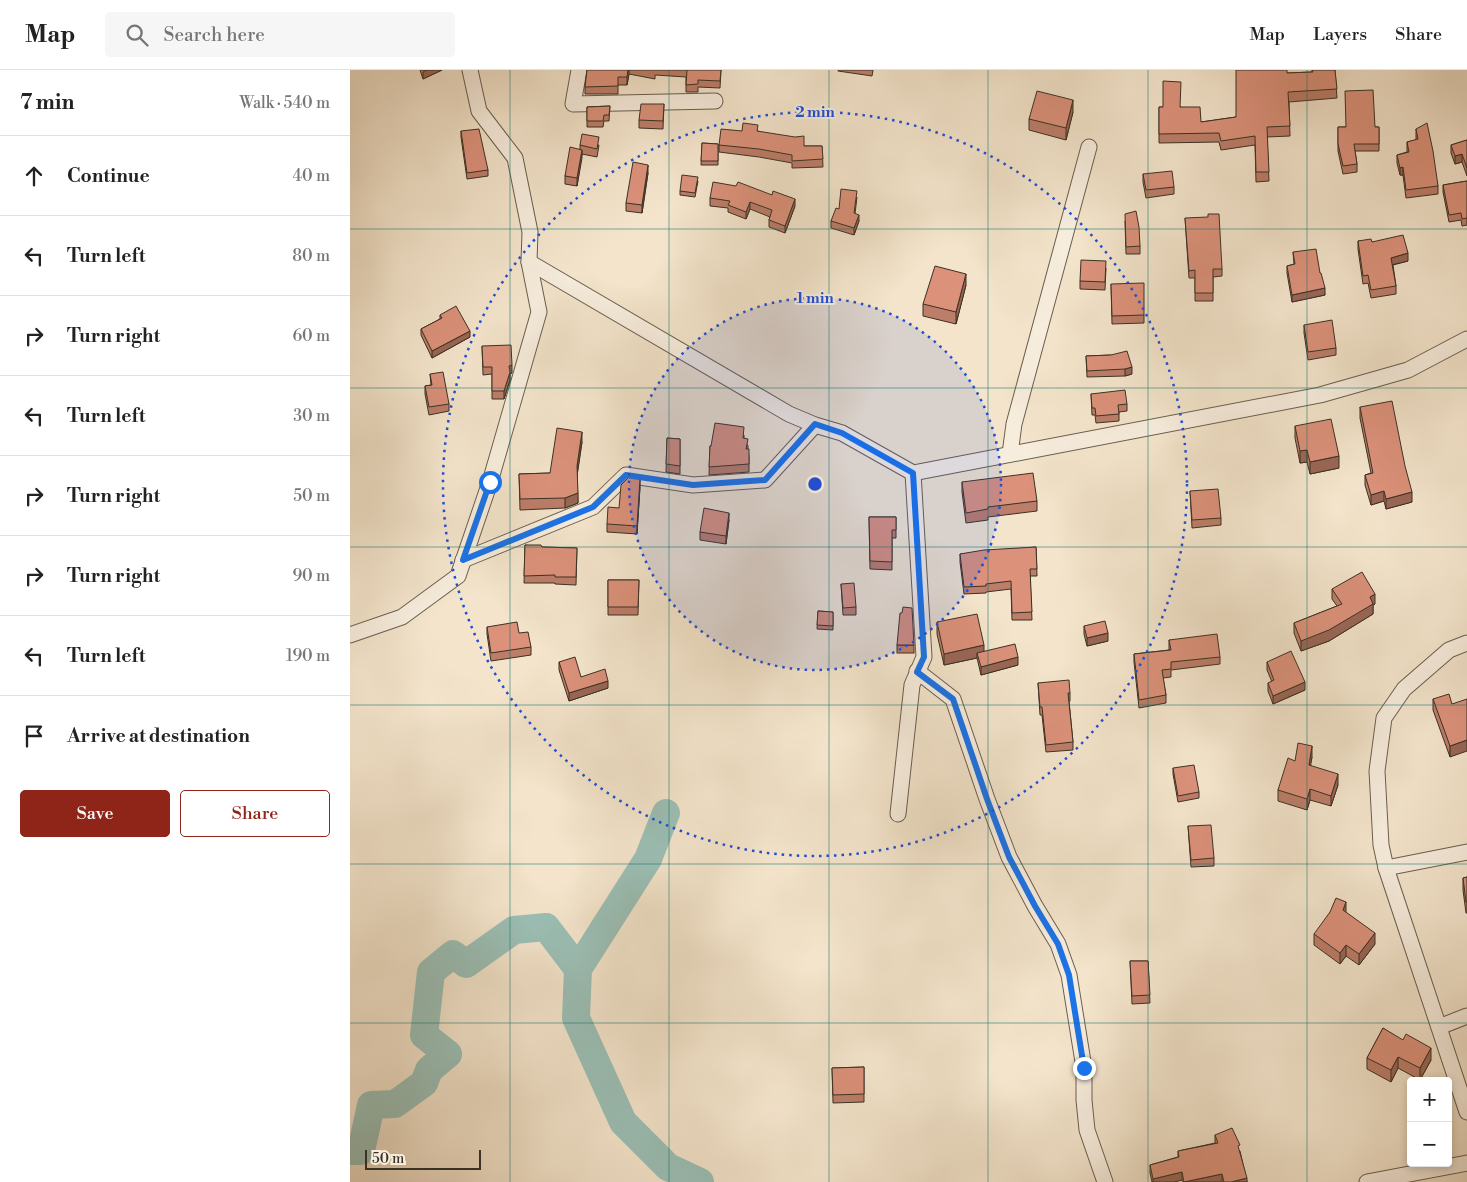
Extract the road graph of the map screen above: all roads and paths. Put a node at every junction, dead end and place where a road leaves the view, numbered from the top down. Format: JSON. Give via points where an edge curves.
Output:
{"nodes":[{"id":1,"x":470,"y":70,"type":"edge"},
{"id":2,"x":579,"y":70,"type":"edge"},
{"id":3,"x":715,"y":101,"type":"dead end"},
{"id":4,"x":1089,"y":147,"type":"dead end"},
{"id":5,"x":529,"y":262,"type":"junction"},
{"id":6,"x":1467,"y":339,"type":"edge"},
{"id":7,"x":815,"y":424,"type":"junction"},
{"id":8,"x":1010,"y":454,"type":"junction"},
{"id":9,"x":913,"y":473,"type":"junction"},
{"id":10,"x":463,"y":560,"type":"junction"},
{"id":11,"x":350,"y":635,"type":"edge"},
{"id":12,"x":1467,"y":643,"type":"edge"},
{"id":13,"x":917,"y":672,"type":"junction"},
{"id":14,"x":898,"y":814,"type":"dead end"},
{"id":15,"x":1467,"y":852,"type":"edge"},
{"id":16,"x":1386,"y":868,"type":"junction"},
{"id":17,"x":1467,"y":1016,"type":"edge"},
{"id":18,"x":1439,"y":1027,"type":"junction"},
{"id":19,"x":1467,"y":1112,"type":"edge"},
{"id":20,"x":1467,"y":1163,"type":"edge"},
{"id":21,"x":1105,"y":1182,"type":"edge"},
{"id":22,"x":1367,"y":1182,"type":"edge"}],
"edges":[{"from":1,"to":5,"type":"street","via":[[479,111],[515,158],[530,232]]},
{"from":2,"to":3,"type":"street","via":[[573,104]]},
{"from":4,"to":8,"type":"street","via":[[1014,424]]},
{"from":5,"to":7,"type":"street","via":[[789,414]]},
{"from":5,"to":10,"type":"street","via":[[539,312],[490,482]]},
{"from":6,"to":8,"type":"street","via":[[1408,370],[1320,395]]},
{"from":7,"to":9,"type":"street","via":[[842,433]]},
{"from":7,"to":10,"type":"street","via":[[765,480],[693,485],[626,475],[593,507]]},
{"from":8,"to":9,"type":"street"},
{"from":9,"to":13,"type":"street","via":[[924,657]]},
{"from":10,"to":11,"type":"street","via":[[458,576],[402,617]]},
{"from":12,"to":16,"type":"street","via":[[1449,650],[1404,689],[1384,718],[1377,771],[1381,845]]},
{"from":13,"to":14,"type":"street","via":[[912,685]]},
{"from":13,"to":21,"type":"street","via":[[953,699],[1009,857],[1058,944],[1069,975],[1084,1068],[1087,1130]]},
{"from":15,"to":16,"type":"street"},
{"from":16,"to":18,"type":"street"},
{"from":17,"to":18,"type":"street"},
{"from":18,"to":19,"type":"street"},
{"from":20,"to":22,"type":"street"}]}
